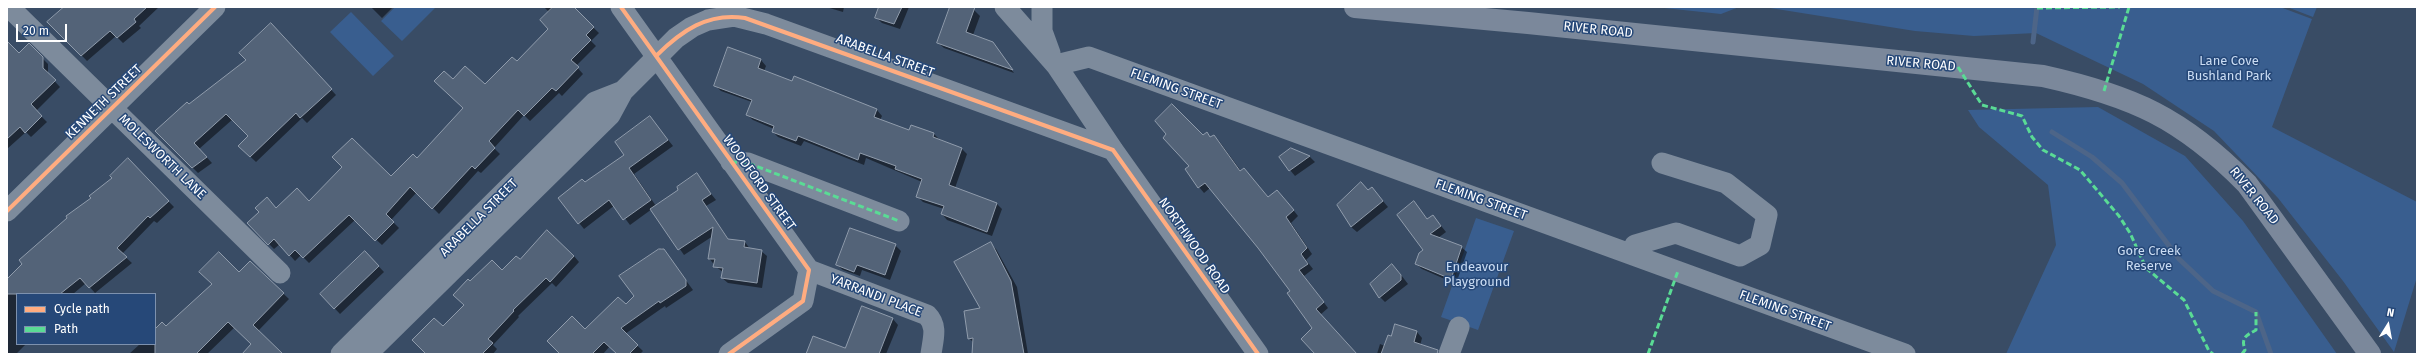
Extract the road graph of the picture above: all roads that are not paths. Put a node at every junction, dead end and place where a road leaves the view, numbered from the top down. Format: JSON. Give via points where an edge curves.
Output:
{"nodes":[{"id":1,"x":9,"y":7,"type":"edge"},
{"id":2,"x":621,"y":7,"type":"edge"},
{"id":3,"x":1005,"y":7,"type":"edge"},
{"id":4,"x":1042,"y":7,"type":"edge"},
{"id":5,"x":1355,"y":7,"type":"edge"},
{"id":6,"x":203,"y":11,"type":"edge"},
{"id":7,"x":656,"y":56,"type":"junction"},
{"id":8,"x":1056,"y":64,"type":"junction"},
{"id":9,"x":623,"y":91,"type":"junction"},
{"id":10,"x":112,"y":108,"type":"junction"},
{"id":11,"x":1113,"y":150,"type":"junction"},
{"id":12,"x":731,"y":162,"type":"junction"},
{"id":13,"x":1662,"y":163,"type":"dead end"},
{"id":14,"x":7,"y":211,"type":"edge"},
{"id":15,"x":899,"y":221,"type":"dead end"},
{"id":16,"x":1631,"y":254,"type":"junction"},
{"id":17,"x":809,"y":270,"type":"junction"},
{"id":18,"x":280,"y":273,"type":"dead end"},
{"id":19,"x":1459,"y":327,"type":"dead end"},
{"id":20,"x":341,"y":354,"type":"edge"},
{"id":21,"x":367,"y":354,"type":"edge"},
{"id":22,"x":729,"y":354,"type":"edge"},
{"id":23,"x":931,"y":354,"type":"edge"},
{"id":24,"x":1258,"y":354,"type":"edge"},
{"id":25,"x":1449,"y":354,"type":"edge"},
{"id":26,"x":1904,"y":354,"type":"edge"},
{"id":27,"x":2370,"y":354,"type":"edge"}],
"edges":[{"from":1,"to":10,"type":"street","name":"MOLESWORTH LANE"},
{"from":2,"to":7,"type":"street","name":"WOODFORD STREET"},
{"from":3,"to":8,"type":"street","name":"NORTHWOOD ROAD"},
{"from":4,"to":8,"type":"street","name":"NORTHWOOD ROAD","via":[[1042,31]]},
{"from":5,"to":27,"type":"main road","name":"RIVER ROAD","via":[[2043,76],[2104,91],[2169,119],[2226,162],[2247,184]]},
{"from":6,"to":10,"type":"street","name":"KENNETH STREET"},
{"from":7,"to":9,"type":"street","name":"ARABELLA STREET"},
{"from":7,"to":11,"type":"street","name":"ARABELLA STREET","via":[[676,38],[708,20],[723,17],[745,18]]},
{"from":7,"to":12,"type":"street","name":"WOODFORD STREET"},
{"from":8,"to":11,"type":"street","name":"NORTHWOOD ROAD"},
{"from":8,"to":16,"type":"street","name":"FLEMING STREET","via":[[1089,57]]},
{"from":9,"to":20,"type":"street","name":"ARABELLA STREET","via":[[595,102]]},
{"from":9,"to":21,"type":"street","name":"ARABELLA STREET","via":[[610,115]]},
{"from":10,"to":14,"type":"street","name":"KENNETH STREET"},
{"from":10,"to":18,"type":"street","name":"MOLESWORTH LANE"},
{"from":11,"to":24,"type":"street","name":"NORTHWOOD ROAD"},
{"from":12,"to":15,"type":"street","via":[[748,163]]},
{"from":12,"to":17,"type":"street","name":"WOODFORD STREET"},
{"from":13,"to":16,"type":"street","via":[[1726,183],[1767,216],[1760,245],[1740,256],[1676,233],[1635,245]]},
{"from":16,"to":26,"type":"street","name":"FLEMING STREET"},
{"from":17,"to":22,"type":"street","via":[[803,301]]},
{"from":17,"to":23,"type":"street","name":"YARRANDI PLACE","via":[[927,315],[933,321],[934,328]]},
{"from":19,"to":25,"type":"street"}]}
